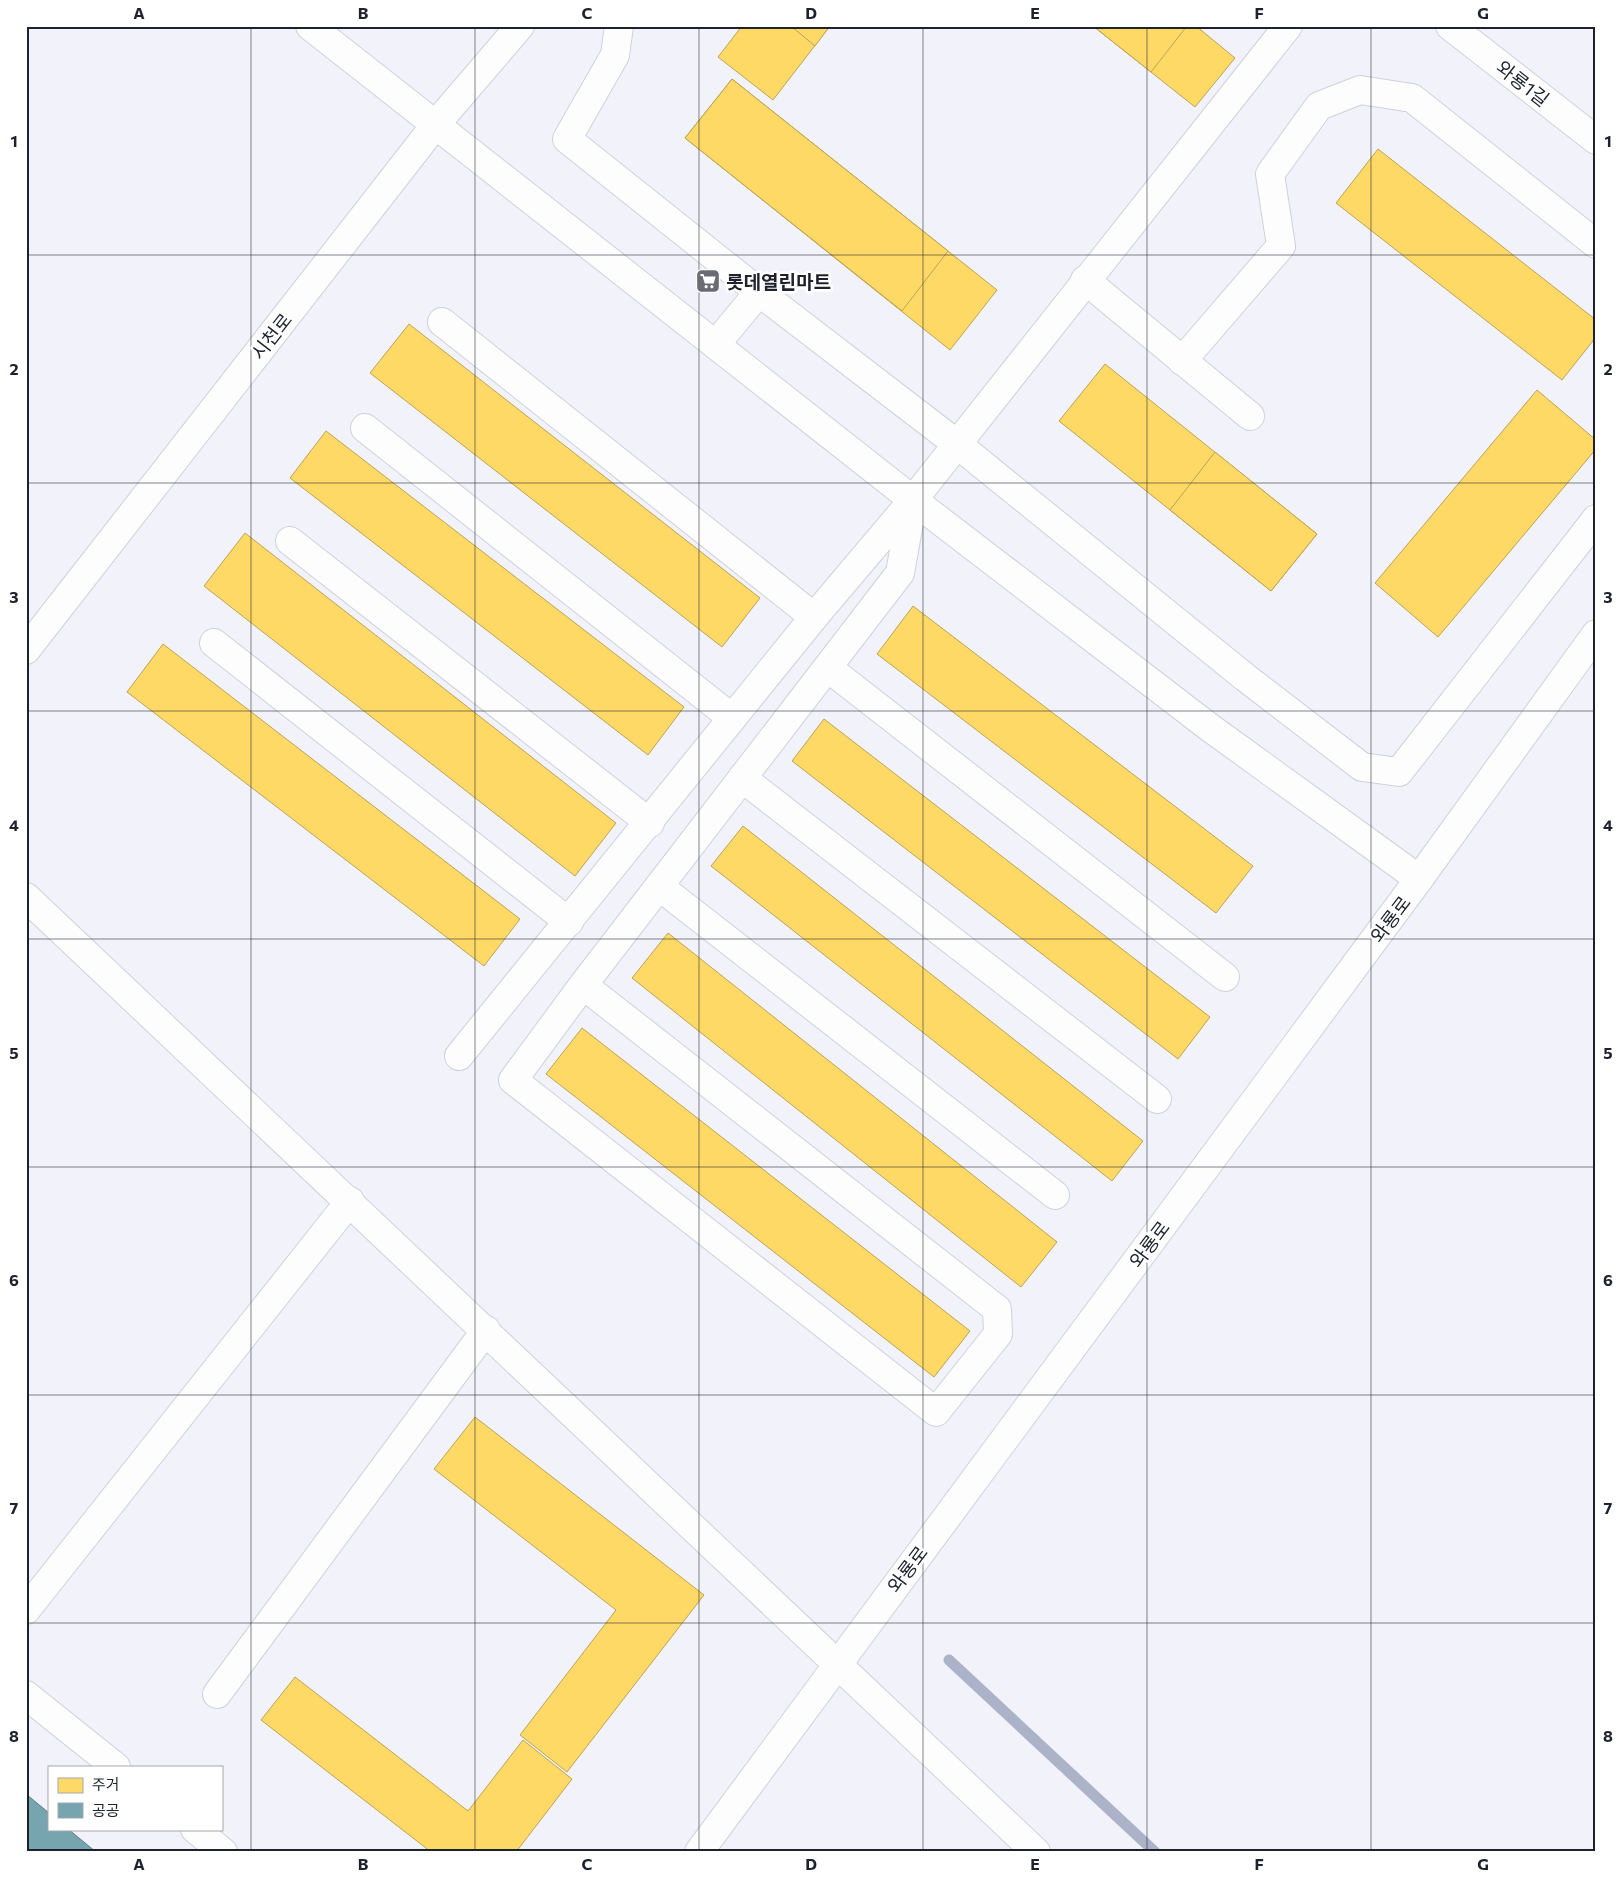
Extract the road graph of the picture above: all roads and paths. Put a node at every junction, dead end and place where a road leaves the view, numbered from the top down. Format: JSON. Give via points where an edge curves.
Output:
{"nodes":[{"id":1,"x":310,"y":26,"type":"edge"},
{"id":2,"x":520,"y":26,"type":"edge"},
{"id":3,"x":619,"y":26,"type":"edge"},
{"id":4,"x":1288,"y":26,"type":"edge"},
{"id":5,"x":1450,"y":26,"type":"edge"},
{"id":6,"x":436,"y":124,"type":"junction"},
{"id":7,"x":1596,"y":140,"type":"edge"},
{"id":8,"x":1596,"y":244,"type":"edge"},
{"id":9,"x":1085,"y":280,"type":"junction"},
{"id":10,"x":759,"y":292,"type":"junction"},
{"id":11,"x":442,"y":322,"type":"dead end"},
{"id":12,"x":716,"y":344,"type":"junction"},
{"id":13,"x":1182,"y":360,"type":"junction"},
{"id":14,"x":1250,"y":416,"type":"dead end"},
{"id":15,"x":365,"y":428,"type":"dead end"},
{"id":16,"x":957,"y":444,"type":"junction"},
{"id":17,"x":913,"y":500,"type":"junction"},
{"id":18,"x":1596,"y":519,"type":"edge"},
{"id":19,"x":290,"y":541,"type":"dead end"},
{"id":20,"x":814,"y":617,"type":"junction"},
{"id":21,"x":1596,"y":634,"type":"edge"},
{"id":22,"x":214,"y":643,"type":"dead end"},
{"id":23,"x":26,"y":650,"type":"edge"},
{"id":24,"x":828,"y":668,"type":"junction"},
{"id":25,"x":732,"y":718,"type":"junction"},
{"id":26,"x":742,"y":778,"type":"junction"},
{"id":27,"x":650,"y":823,"type":"junction"},
{"id":28,"x":1419,"y":879,"type":"junction"},
{"id":29,"x":660,"y":887,"type":"junction"},
{"id":30,"x":26,"y":897,"type":"edge"},
{"id":31,"x":569,"y":922,"type":"junction"},
{"id":32,"x":1225,"y":977,"type":"dead end"},
{"id":33,"x":583,"y":986,"type":"junction"},
{"id":34,"x":459,"y":1056,"type":"dead end"},
{"id":35,"x":1157,"y":1099,"type":"dead end"},
{"id":36,"x":1055,"y":1195,"type":"dead end"},
{"id":37,"x":350,"y":1201,"type":"junction"},
{"id":38,"x":486,"y":1330,"type":"junction"},
{"id":39,"x":26,"y":1610,"type":"edge"},
{"id":40,"x":837,"y":1664,"type":"junction"},
{"id":41,"x":217,"y":1694,"type":"dead end"},
{"id":42,"x":26,"y":1695,"type":"edge"},
{"id":43,"x":115,"y":1766,"type":"edge"},
{"id":44,"x":196,"y":1830,"type":"edge"},
{"id":45,"x":223,"y":1852,"type":"edge"},
{"id":46,"x":699,"y":1852,"type":"edge"},
{"id":47,"x":1036,"y":1852,"type":"edge"}],
"edges":[{"from":1,"to":6,"type":"street"},
{"from":2,"to":6,"type":"street","name":"시천로"},
{"from":3,"to":10,"type":"street","via":[[615,55],[567,139]]},
{"from":4,"to":9,"type":"street"},
{"from":5,"to":7,"type":"street","name":"와룡1길"},
{"from":6,"to":12,"type":"street"},
{"from":6,"to":23,"type":"street","name":"시천로"},
{"from":8,"to":13,"type":"street","via":[[1412,98],[1360,90],[1319,106],[1270,174],[1281,246]]},
{"from":9,"to":13,"type":"street"},
{"from":9,"to":16,"type":"street"},
{"from":10,"to":12,"type":"street"},
{"from":10,"to":16,"type":"street"},
{"from":11,"to":20,"type":"street"},
{"from":12,"to":17,"type":"street"},
{"from":13,"to":14,"type":"street"},
{"from":15,"to":25,"type":"street"},
{"from":16,"to":17,"type":"street"},
{"from":16,"to":18,"type":"street","via":[[1246,678],[1362,767],[1399,772]]},
{"from":17,"to":20,"type":"street"},
{"from":17,"to":24,"type":"street","via":[[900,573]]},
{"from":17,"to":28,"type":"street","via":[[1209,727]]},
{"from":19,"to":27,"type":"street"},
{"from":20,"to":25,"type":"street"},
{"from":21,"to":28,"type":"street","name":"와룡로"},
{"from":22,"to":31,"type":"street"},
{"from":24,"to":26,"type":"street"},
{"from":24,"to":32,"type":"street"},
{"from":25,"to":27,"type":"street"},
{"from":26,"to":29,"type":"street"},
{"from":26,"to":35,"type":"street"},
{"from":27,"to":31,"type":"street"},
{"from":28,"to":40,"type":"street","name":"와룡로"},
{"from":29,"to":33,"type":"street"},
{"from":29,"to":36,"type":"street"},
{"from":30,"to":37,"type":"street"},
{"from":31,"to":34,"type":"street"},
{"from":33,"to":33,"type":"street","via":[[997,1309],[998,1334],[936,1412],[514,1080]]},
{"from":37,"to":38,"type":"street"},
{"from":37,"to":39,"type":"street"},
{"from":38,"to":40,"type":"street"},
{"from":38,"to":41,"type":"street"},
{"from":40,"to":46,"type":"street","name":"와룡로"},
{"from":40,"to":47,"type":"street"},
{"from":42,"to":43,"type":"street"},
{"from":44,"to":45,"type":"street"}]}
